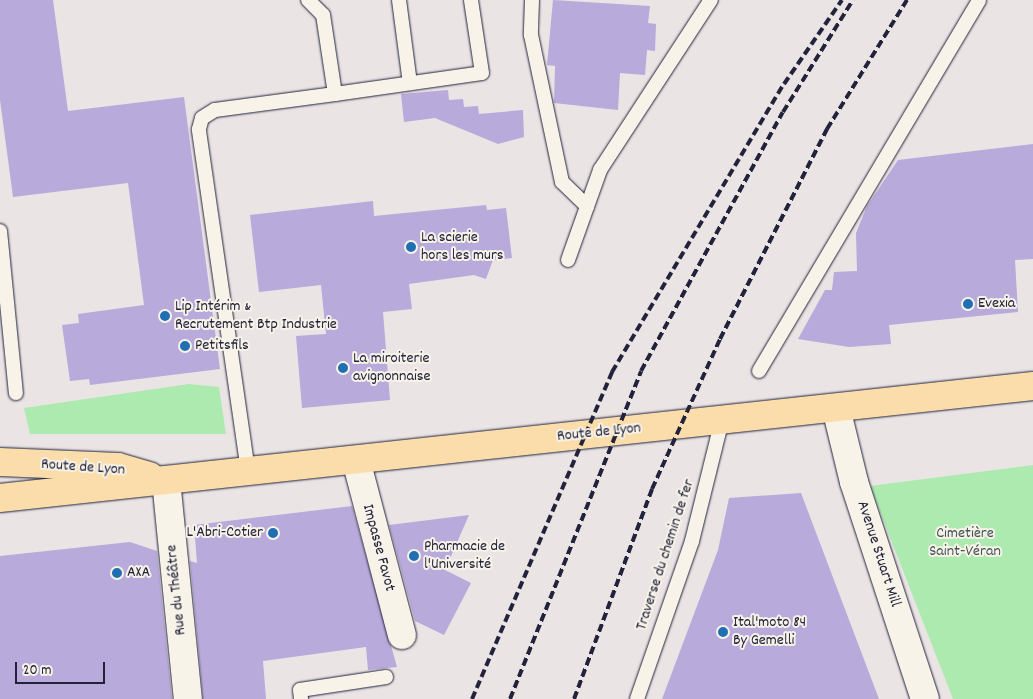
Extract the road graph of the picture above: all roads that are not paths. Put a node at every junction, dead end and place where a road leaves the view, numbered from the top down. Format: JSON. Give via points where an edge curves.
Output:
{"nodes":[{"id":1,"x":308,"y":0,"type":"edge"},
{"id":2,"x":399,"y":0,"type":"edge"},
{"id":3,"x":471,"y":0,"type":"edge"},
{"id":4,"x":532,"y":0,"type":"edge"},
{"id":5,"x":711,"y":0,"type":"edge"},
{"id":6,"x":980,"y":0,"type":"edge"},
{"id":7,"x":410,"y":83,"type":"junction"},
{"id":8,"x":335,"y":94,"type":"junction"},
{"id":9,"x":587,"y":206,"type":"junction"},
{"id":10,"x":0,"y":231,"type":"edge"},
{"id":11,"x":568,"y":260,"type":"dead end"},
{"id":12,"x":759,"y":371,"type":"dead end"},
{"id":13,"x":1033,"y":386,"type":"edge"},
{"id":14,"x":16,"y":394,"type":"dead end"},
{"id":15,"x":836,"y":408,"type":"junction"},
{"id":16,"x":722,"y":420,"type":"junction"},
{"id":17,"x":356,"y":460,"type":"junction"},
{"id":18,"x":0,"y":462,"type":"edge"},
{"id":19,"x":248,"y":471,"type":"junction"},
{"id":20,"x":166,"y":480,"type":"junction"},
{"id":21,"x":0,"y":498,"type":"edge"},
{"id":22,"x":402,"y":635,"type":"dead end"},
{"id":23,"x":386,"y":676,"type":"dead end"},
{"id":24,"x":188,"y":699,"type":"edge"},
{"id":25,"x":302,"y":699,"type":"edge"},
{"id":26,"x":637,"y":699,"type":"edge"},
{"id":27,"x":926,"y":699,"type":"edge"}],
"edges":[{"from":1,"to":8,"type":"lane","via":[[322,15]]},
{"from":2,"to":7,"type":"lane"},
{"from":3,"to":7,"type":"lane","via":[[482,73]]},
{"from":4,"to":9,"type":"lane","via":[[531,35],[562,182]]},
{"from":5,"to":9,"type":"lane","via":[[600,170]]},
{"from":6,"to":12,"type":"lane"},
{"from":7,"to":8,"type":"lane"},
{"from":8,"to":19,"type":"lane","via":[[215,110],[202,118],[199,128]]},
{"from":9,"to":11,"type":"lane"},
{"from":10,"to":14,"type":"lane"},
{"from":13,"to":15,"type":"main road","name":"Route de Lyon"},
{"from":15,"to":16,"type":"main road","name":"Route de Lyon"},
{"from":15,"to":27,"type":"street","name":"Avenue Stuart Mill","via":[[854,482]]},
{"from":16,"to":17,"type":"main road","name":"Route de Lyon"},
{"from":16,"to":26,"type":"lane","name":"Traverse du chemin de fer","via":[[692,541]]},
{"from":17,"to":19,"type":"main road","name":"Route de Lyon"},
{"from":17,"to":22,"type":"street","name":"Impasse Favot"},
{"from":18,"to":20,"type":"main road","name":"Route de Lyon","via":[[118,467]]},
{"from":19,"to":20,"type":"main road","name":"Route de Lyon"},
{"from":20,"to":21,"type":"main road","name":"Route de Lyon"},
{"from":20,"to":24,"type":"street","name":"Rue du Théâtre"},
{"from":23,"to":25,"type":"lane","via":[[300,690]]}]}
